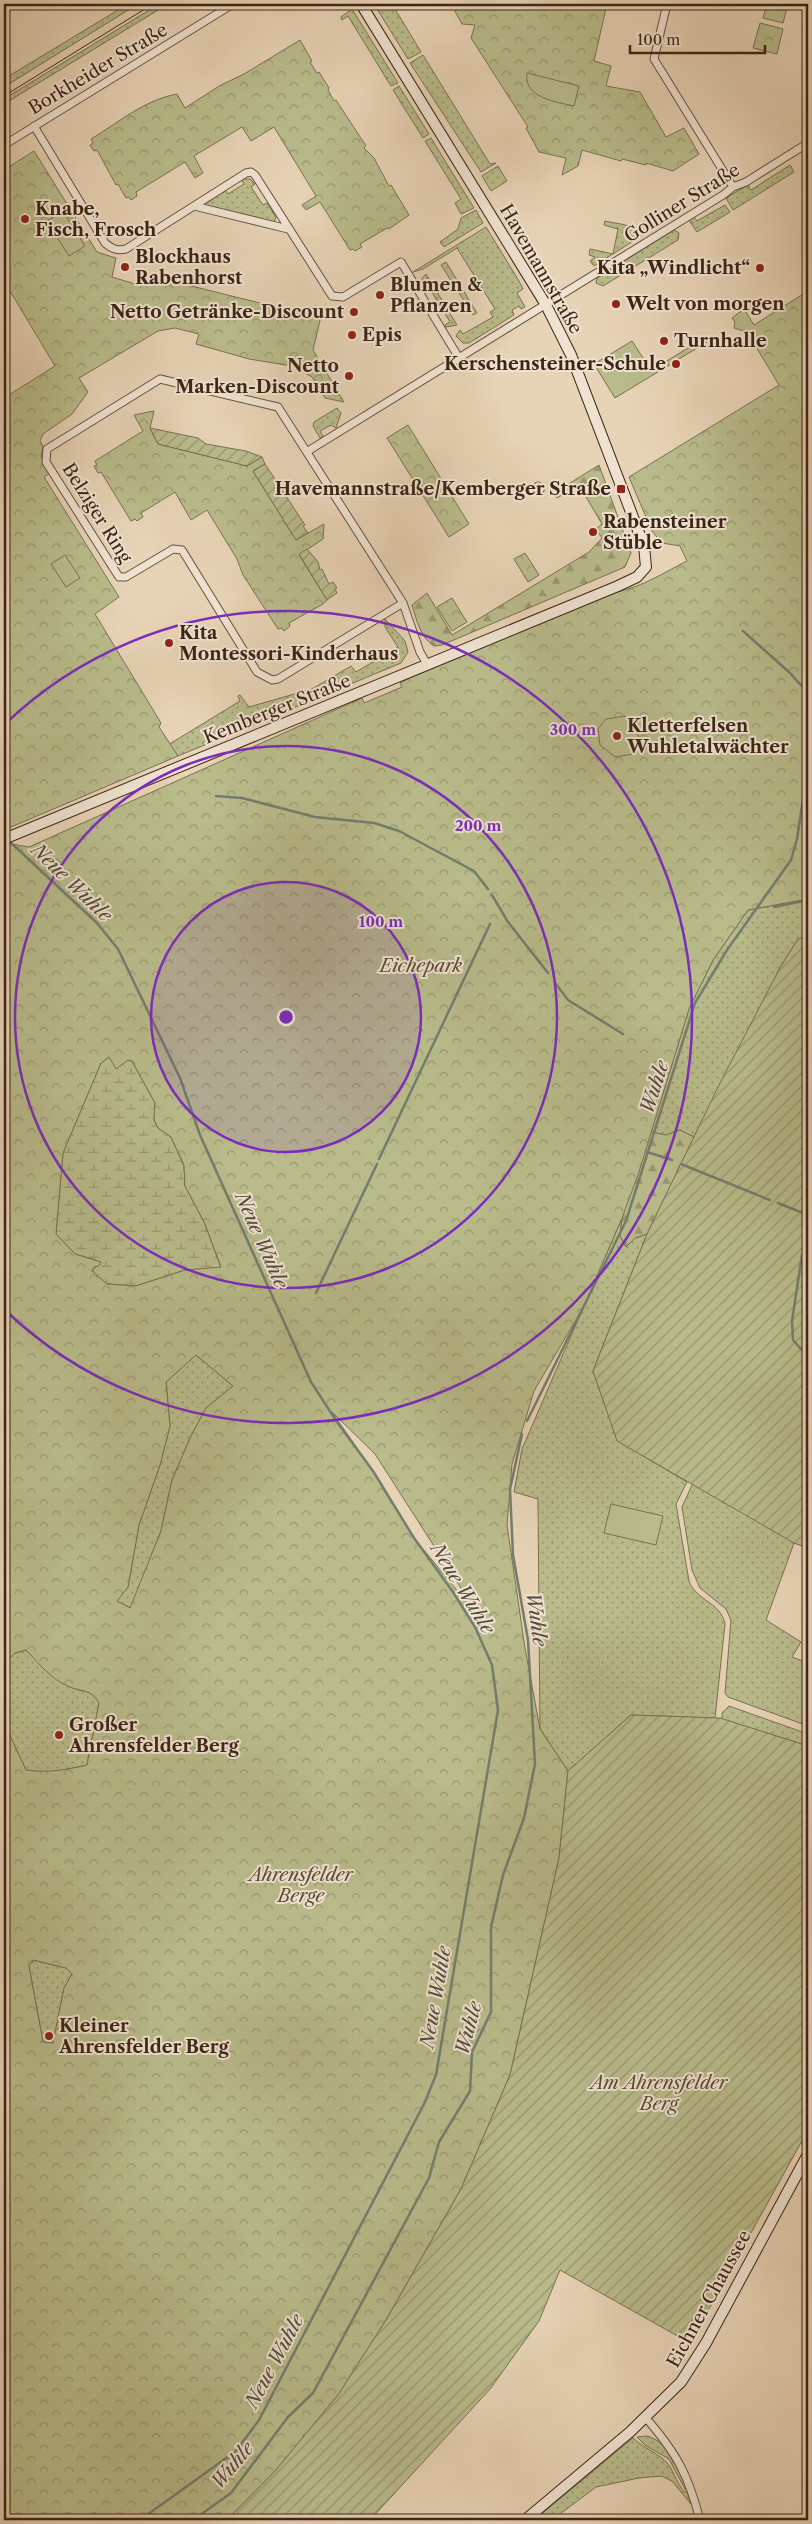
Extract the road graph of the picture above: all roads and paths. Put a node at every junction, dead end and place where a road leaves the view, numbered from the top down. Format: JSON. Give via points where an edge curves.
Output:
{"nodes":[{"id":1,"x":234,"y":4,"type":"edge"},
{"id":2,"x":361,"y":4,"type":"edge"},
{"id":3,"x":667,"y":4,"type":"edge"},
{"id":4,"x":34,"y":126,"type":"junction"},
{"id":5,"x":808,"y":143,"type":"edge"},
{"id":6,"x":4,"y":145,"type":"edge"},
{"id":7,"x":733,"y":187,"type":"junction"},
{"id":8,"x":194,"y":206,"type":"junction"},
{"id":9,"x":288,"y":229,"type":"junction"},
{"id":10,"x":546,"y":305,"type":"junction"},
{"id":11,"x":459,"y":358,"type":"junction"},
{"id":12,"x":308,"y":451,"type":"junction"},
{"id":13,"x":643,"y":572,"type":"joint"},
{"id":14,"x":403,"y":603,"type":"junction"},
{"id":15,"x":427,"y":664,"type":"junction"},
{"id":16,"x":4,"y":839,"type":"edge"},
{"id":17,"x":808,"y":2154,"type":"edge"},
{"id":18,"x":646,"y":2418,"type":"junction"},
{"id":19,"x":525,"y":2520,"type":"edge"},
{"id":20,"x":700,"y":2520,"type":"edge"}],
"edges":[{"from":1,"to":4,"type":"street","name":"Borkheider Straße"},
{"from":2,"to":10,"type":"main road","name":"Havemannstraße"},
{"from":3,"to":7,"type":"street","via":[[654,59]]},
{"from":4,"to":6,"type":"street","name":"Borkheider Straße"},
{"from":4,"to":8,"type":"street","via":[[111,248],[126,248]]},
{"from":5,"to":7,"type":"street","name":"Golliner Straße"},
{"from":7,"to":10,"type":"street","name":"Golliner Straße"},
{"from":8,"to":9,"type":"street"},
{"from":8,"to":9,"type":"street","via":[[251,172]]},
{"from":9,"to":11,"type":"street","via":[[324,288],[334,297],[348,294],[401,262]]},
{"from":10,"to":11,"type":"street","name":"Golliner Straße"},
{"from":10,"to":13,"type":"main road","name":"Havemannstraße","via":[[571,356],[644,546]]},
{"from":11,"to":12,"type":"street","name":"Golliner Straße"},
{"from":12,"to":14,"type":"street","name":"Belziger Ring"},
{"from":12,"to":14,"type":"street","name":"Belziger Ring","via":[[278,407],[160,379],[51,445],[45,457],[119,577],[126,578],[173,549],[182,550],[257,672],[266,678],[278,679]]},
{"from":13,"to":15,"type":"main road","name":"Kemberger Straße","via":[[618,586]]},
{"from":14,"to":15,"type":"street","name":"Belziger Ring"},
{"from":15,"to":16,"type":"main road","name":"Kemberger Straße"},
{"from":17,"to":18,"type":"main road","name":"Eichner Chaussee","via":[[698,2356],[682,2382]]},
{"from":18,"to":19,"type":"main road","name":"Eichner Chaussee"},
{"from":18,"to":20,"type":"street","via":[[670,2446],[684,2470]]}]}
